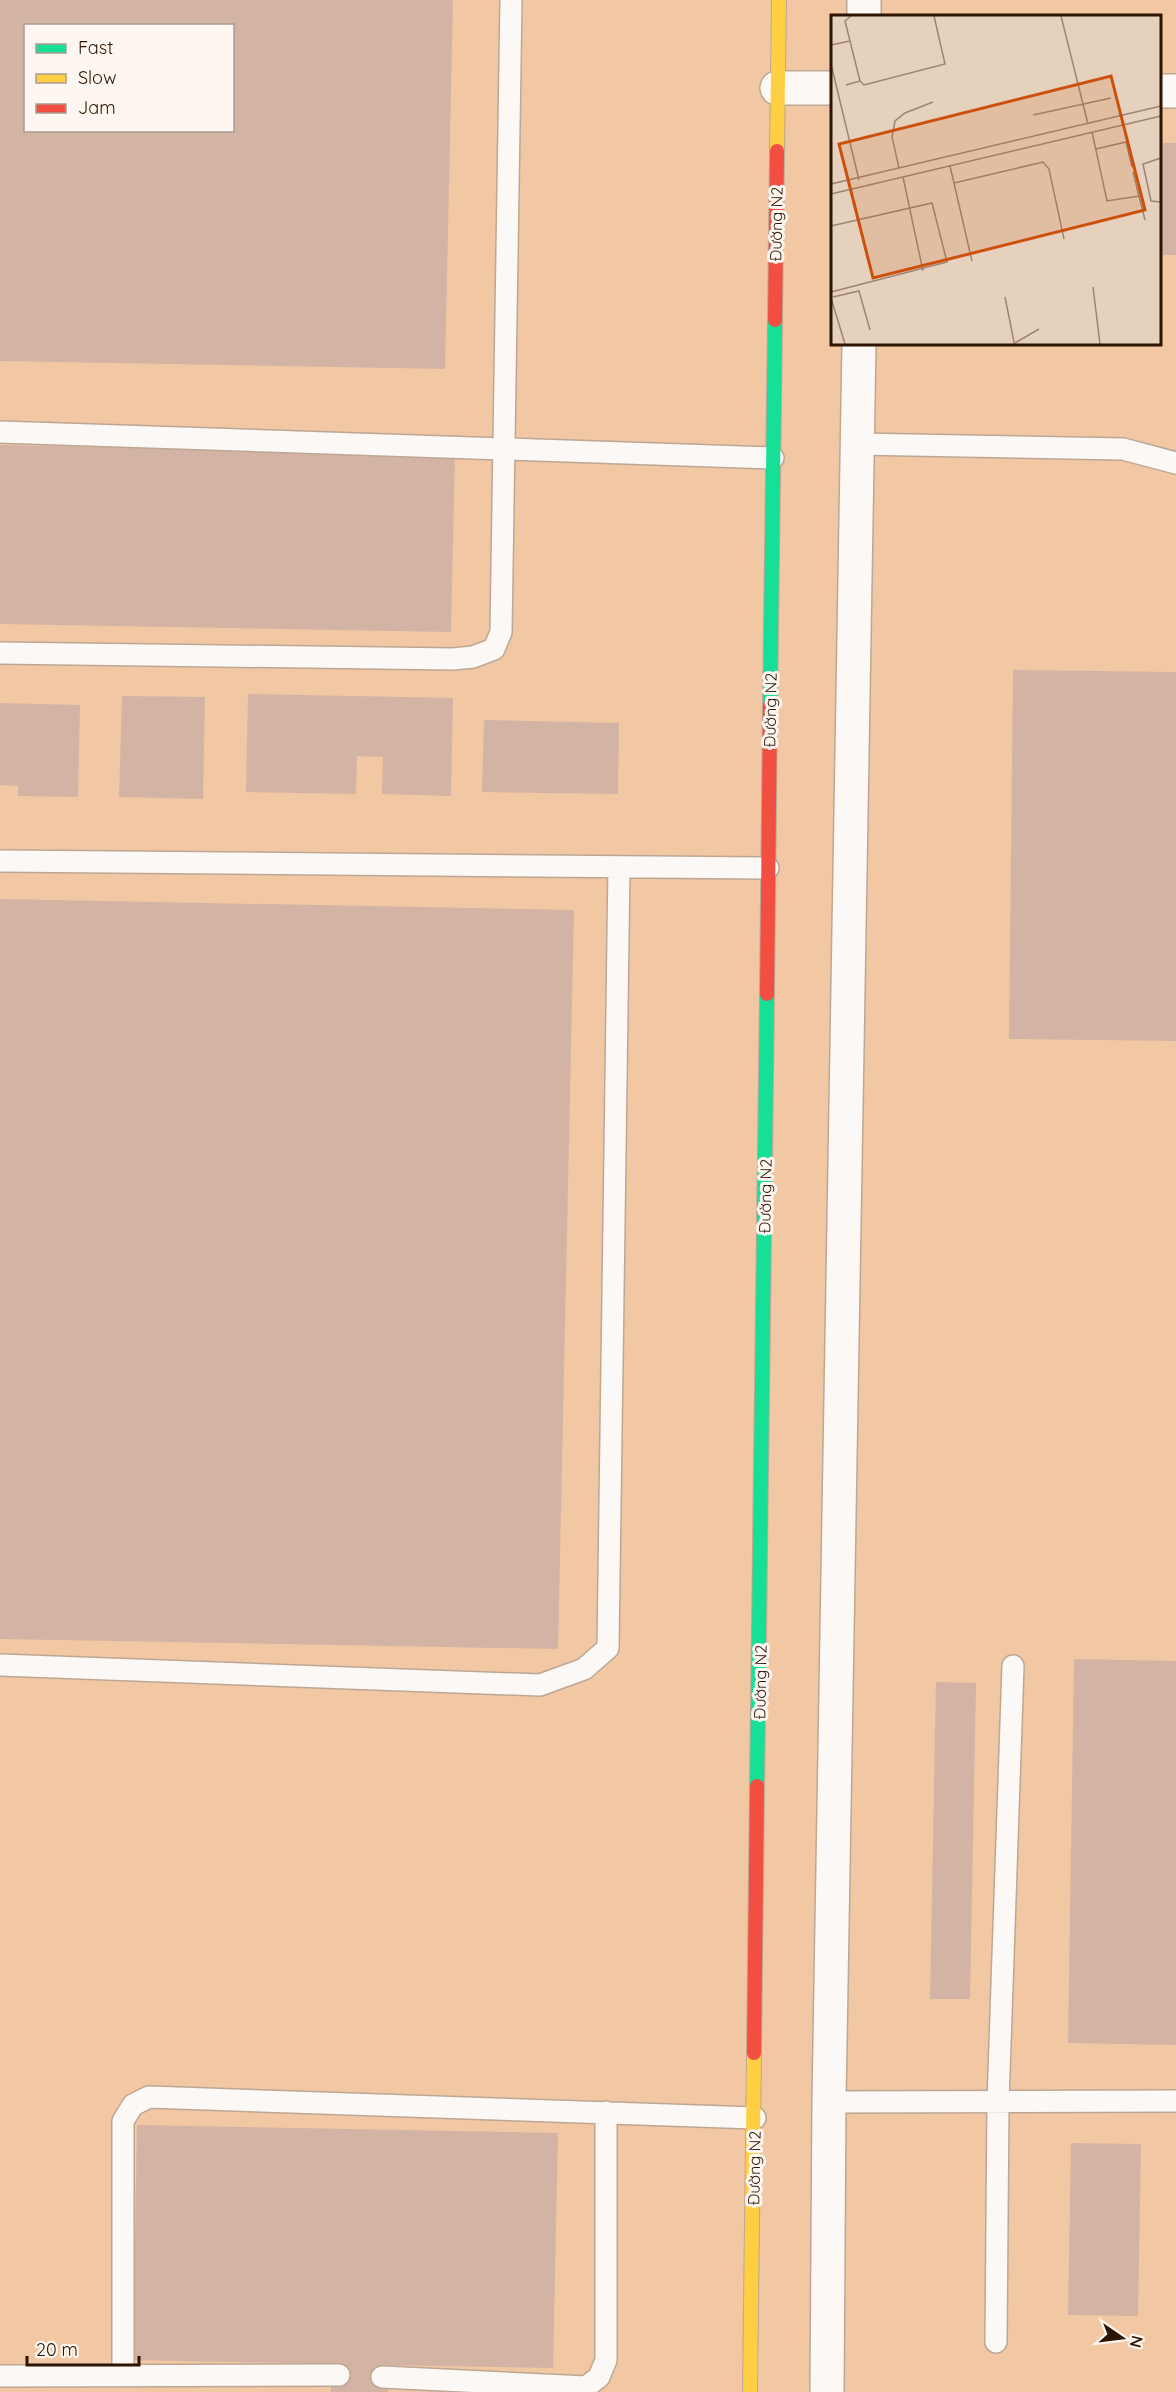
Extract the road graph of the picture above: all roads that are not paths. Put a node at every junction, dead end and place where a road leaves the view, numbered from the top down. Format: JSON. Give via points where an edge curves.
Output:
{"nodes":[{"id":1,"x":511,"y":0,"type":"edge"},
{"id":2,"x":779,"y":0,"type":"edge"},
{"id":3,"x":777,"y":88,"type":"junction"},
{"id":4,"x":831,"y":88,"type":"edge"},
{"id":5,"x":859,"y":345,"type":"edge"},
{"id":6,"x":0,"y":432,"type":"edge"},
{"id":7,"x":857,"y":444,"type":"junction"},
{"id":8,"x":504,"y":449,"type":"junction"},
{"id":9,"x":773,"y":458,"type":"junction"},
{"id":10,"x":1176,"y":463,"type":"edge"},
{"id":11,"x":0,"y":653,"type":"edge"},
{"id":12,"x":0,"y":861,"type":"edge"},
{"id":13,"x":619,"y":867,"type":"junction"},
{"id":14,"x":768,"y":868,"type":"junction"},
{"id":15,"x":0,"y":1665,"type":"edge"},
{"id":16,"x":1013,"y":1666,"type":"dead end"},
{"id":17,"x":1176,"y":2101,"type":"edge"},
{"id":18,"x":830,"y":2102,"type":"junction"},
{"id":19,"x":998,"y":2102,"type":"junction"},
{"id":20,"x":606,"y":2112,"type":"junction"},
{"id":21,"x":755,"y":2118,"type":"junction"},
{"id":22,"x":996,"y":2342,"type":"dead end"},
{"id":23,"x":123,"y":2375,"type":"junction"},
{"id":24,"x":339,"y":2375,"type":"dead end"},
{"id":25,"x":0,"y":2376,"type":"edge"},
{"id":26,"x":382,"y":2377,"type":"dead end"},
{"id":27,"x":750,"y":2392,"type":"edge"},
{"id":28,"x":827,"y":2392,"type":"edge"}],
"edges":[{"from":1,"to":8,"type":"lane"},
{"from":2,"to":3,"type":"street","name":"Đường N2"},
{"from":3,"to":4,"type":"street"},
{"from":3,"to":9,"type":"street","name":"Đường N2"},
{"from":5,"to":7,"type":"street"},
{"from":6,"to":8,"type":"lane"},
{"from":7,"to":10,"type":"lane","via":[[1123,449]]},
{"from":7,"to":18,"type":"street"},
{"from":8,"to":9,"type":"lane"},
{"from":8,"to":11,"type":"lane","via":[[501,632],[494,649],[453,659]]},
{"from":9,"to":14,"type":"street","name":"Đường N2"},
{"from":12,"to":13,"type":"lane"},
{"from":13,"to":14,"type":"lane"},
{"from":13,"to":15,"type":"lane","via":[[608,1648],[584,1669],[540,1685]]},
{"from":14,"to":21,"type":"street","name":"Đường N2"},
{"from":16,"to":19,"type":"lane"},
{"from":17,"to":19,"type":"lane"},
{"from":18,"to":19,"type":"lane"},
{"from":18,"to":28,"type":"street"},
{"from":19,"to":22,"type":"lane"},
{"from":20,"to":21,"type":"lane"},
{"from":20,"to":23,"type":"lane","via":[[149,2097],[133,2105],[123,2121]]},
{"from":20,"to":26,"type":"lane","via":[[606,2360],[599,2377],[586,2387]]},
{"from":21,"to":27,"type":"street","name":"Đường N2"},
{"from":23,"to":24,"type":"lane"},
{"from":23,"to":25,"type":"lane"}]}
